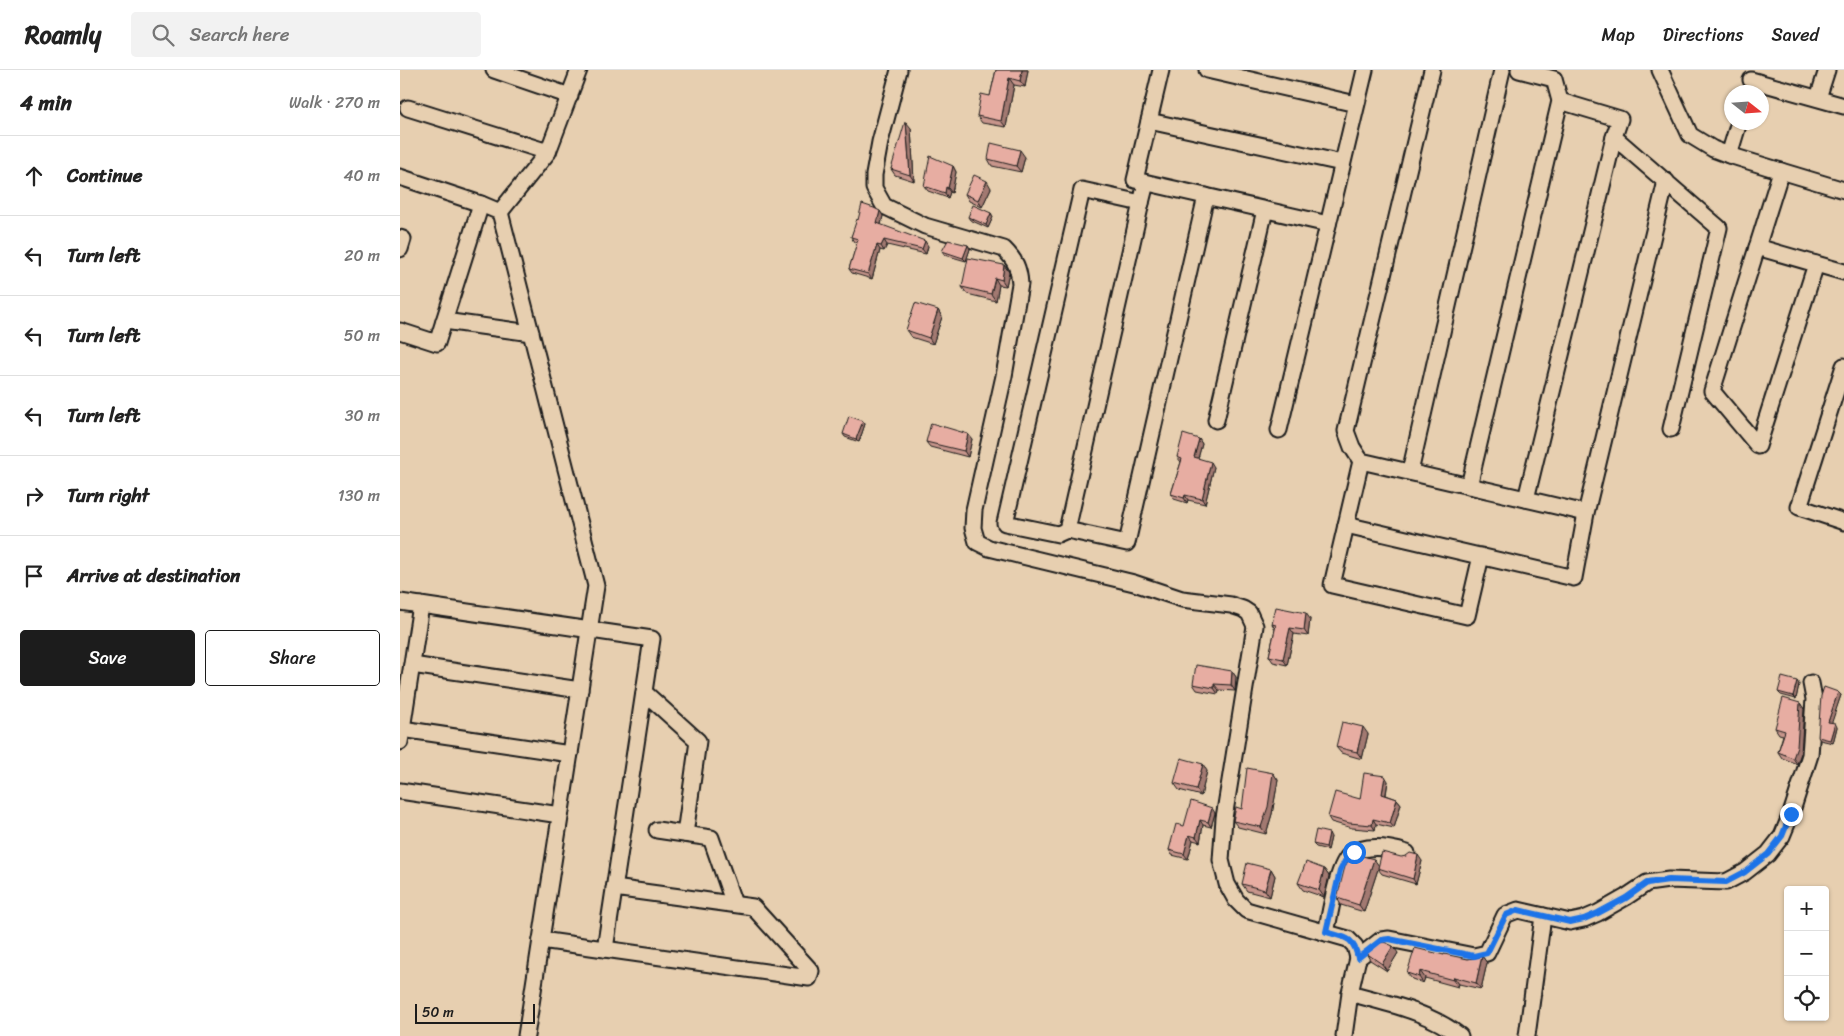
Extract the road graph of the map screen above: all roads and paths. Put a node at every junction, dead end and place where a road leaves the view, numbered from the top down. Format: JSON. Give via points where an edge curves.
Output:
{"nodes":[{"id":1,"x":494,"y":70,"type":"edge"},
{"id":2,"x":579,"y":70,"type":"edge"},
{"id":3,"x":899,"y":70,"type":"edge"},
{"id":4,"x":1160,"y":70,"type":"edge"},
{"id":5,"x":1207,"y":70,"type":"edge"},
{"id":6,"x":1364,"y":70,"type":"edge"},
{"id":7,"x":1432,"y":70,"type":"edge"},
{"id":8,"x":1502,"y":70,"type":"edge"},
{"id":9,"x":1519,"y":70,"type":"edge"},
{"id":10,"x":1660,"y":70,"type":"edge"},
{"id":11,"x":1827,"y":70,"type":"edge"},
{"id":12,"x":1751,"y":81,"type":"edge"},
{"id":13,"x":570,"y":96,"type":"junction"},
{"id":14,"x":1818,"y":98,"type":"junction"},
{"id":15,"x":1560,"y":101,"type":"junction"},
{"id":16,"x":1356,"y":104,"type":"junction"},
{"id":17,"x":1844,"y":106,"type":"edge"},
{"id":18,"x":408,"y":108,"type":"dead end"},
{"id":19,"x":1148,"y":121,"type":"junction"},
{"id":20,"x":1737,"y":130,"type":"edge"},
{"id":21,"x":1614,"y":137,"type":"junction"},
{"id":22,"x":548,"y":152,"type":"junction"},
{"id":23,"x":1729,"y":155,"type":"junction"},
{"id":24,"x":1342,"y":163,"type":"junction"},
{"id":25,"x":1781,"y":171,"type":"junction"},
{"id":26,"x":400,"y":178,"type":"edge"},
{"id":27,"x":1146,"y":182,"type":"junction"},
{"id":28,"x":1666,"y":182,"type":"junction"},
{"id":29,"x":1844,"y":190,"type":"edge"},
{"id":30,"x":1206,"y":196,"type":"junction"},
{"id":31,"x":1141,"y":203,"type":"junction"},
{"id":32,"x":481,"y":204,"type":"junction"},
{"id":33,"x":1266,"y":210,"type":"junction"},
{"id":34,"x":500,"y":212,"type":"junction"},
{"id":35,"x":1328,"y":224,"type":"junction"},
{"id":36,"x":400,"y":238,"type":"edge"},
{"id":37,"x":1757,"y":247,"type":"junction"},
{"id":38,"x":400,"y":249,"type":"edge"},
{"id":39,"x":1816,"y":264,"type":"junction"},
{"id":40,"x":1844,"y":272,"type":"edge"},
{"id":41,"x":444,"y":321,"type":"junction"},
{"id":42,"x":400,"y":331,"type":"edge"},
{"id":43,"x":531,"y":333,"type":"junction"},
{"id":44,"x":1844,"y":366,"type":"edge"},
{"id":45,"x":1216,"y":420,"type":"dead end"},
{"id":46,"x":1671,"y":429,"type":"dead end"},
{"id":47,"x":1279,"y":430,"type":"dead end"},
{"id":48,"x":1361,"y":461,"type":"junction"},
{"id":49,"x":1410,"y":472,"type":"junction"},
{"id":50,"x":1468,"y":486,"type":"junction"},
{"id":51,"x":1526,"y":499,"type":"junction"},
{"id":52,"x":1586,"y":513,"type":"junction"},
{"id":53,"x":1844,"y":522,"type":"edge"},
{"id":54,"x":1346,"y":525,"type":"junction"},
{"id":55,"x":1067,"y":530,"type":"junction"},
{"id":56,"x":1481,"y":556,"type":"junction"},
{"id":57,"x":400,"y":602,"type":"edge"},
{"id":58,"x":422,"y":605,"type":"junction"},
{"id":59,"x":589,"y":630,"type":"junction"},
{"id":60,"x":412,"y":665,"type":"junction"},
{"id":61,"x":1811,"y":683,"type":"dead end"},
{"id":62,"x":580,"y":690,"type":"junction"},
{"id":63,"x":644,"y":692,"type":"junction"},
{"id":64,"x":401,"y":735,"type":"edge"},
{"id":65,"x":570,"y":754,"type":"junction"},
{"id":66,"x":400,"y":791,"type":"edge"},
{"id":67,"x":560,"y":815,"type":"junction"},
{"id":68,"x":657,"y":830,"type":"dead end"},
{"id":69,"x":685,"y":834,"type":"junction"},
{"id":70,"x":1407,"y":853,"type":"edge"},
{"id":71,"x":614,"y":888,"type":"junction"},
{"id":72,"x":734,"y":904,"type":"junction"},
{"id":73,"x":1543,"y":916,"type":"junction"},
{"id":74,"x":1326,"y":932,"type":"junction"},
{"id":75,"x":541,"y":940,"type":"junction"},
{"id":76,"x":605,"y":949,"type":"junction"},
{"id":77,"x":1358,"y":958,"type":"junction"},
{"id":78,"x":1350,"y":993,"type":"junction"},
{"id":79,"x":526,"y":1036,"type":"edge"},
{"id":80,"x":1344,"y":1036,"type":"edge"},
{"id":81,"x":1460,"y":1036,"type":"edge"},
{"id":82,"x":1527,"y":1036,"type":"edge"}],
"edges":[{"from":1,"to":13,"type":"street"},
{"from":2,"to":13,"type":"street"},
{"from":3,"to":74,"type":"street","via":[[874,175],[874,188],[884,206],[925,226],[1004,249],[1018,269],[1020,284],[1004,376],[974,510],[973,528],[977,542],[989,548],[1134,583],[1182,599],[1231,606],[1249,613],[1255,626],[1224,818],[1221,860],[1227,884],[1246,910]]},
{"from":4,"to":19,"type":"street"},
{"from":5,"to":16,"type":"street"},
{"from":6,"to":16,"type":"street"},
{"from":7,"to":48,"type":"street","via":[[1346,431]]},
{"from":8,"to":49,"type":"street"},
{"from":9,"to":15,"type":"street","via":[[1554,79]]},
{"from":10,"to":23,"type":"street","via":[[1690,135]]},
{"from":11,"to":14,"type":"street"},
{"from":12,"to":14,"type":"street"},
{"from":13,"to":22,"type":"street"},
{"from":14,"to":17,"type":"street"},
{"from":15,"to":21,"type":"street","via":[[1620,119]]},
{"from":15,"to":50,"type":"street"},
{"from":16,"to":24,"type":"street"},
{"from":18,"to":22,"type":"street"},
{"from":19,"to":24,"type":"street"},
{"from":19,"to":27,"type":"street","via":[[1135,180]]},
{"from":20,"to":23,"type":"street"},
{"from":21,"to":28,"type":"street"},
{"from":21,"to":51,"type":"street"},
{"from":22,"to":34,"type":"street"},
{"from":23,"to":25,"type":"street"},
{"from":24,"to":35,"type":"street"},
{"from":25,"to":29,"type":"street"},
{"from":25,"to":37,"type":"street"},
{"from":26,"to":32,"type":"street"},
{"from":27,"to":30,"type":"street"},
{"from":27,"to":31,"type":"street"},
{"from":28,"to":46,"type":"street","via":[[1719,228]]},
{"from":28,"to":52,"type":"street"},
{"from":30,"to":33,"type":"street"},
{"from":30,"to":55,"type":"street","via":[[1127,543]]},
{"from":31,"to":55,"type":"street"},
{"from":31,"to":55,"type":"street","via":[[1082,190],[1005,523],[1058,534]]},
{"from":32,"to":34,"type":"street"},
{"from":32,"to":41,"type":"street"},
{"from":33,"to":35,"type":"street"},
{"from":33,"to":45,"type":"street"},
{"from":34,"to":43,"type":"street"},
{"from":35,"to":47,"type":"street"},
{"from":36,"to":38,"type":"street","via":[[403,240]]},
{"from":37,"to":39,"type":"street"},
{"from":37,"to":39,"type":"street","via":[[1712,391],[1758,446]]},
{"from":39,"to":40,"type":"street"},
{"from":41,"to":42,"type":"street","via":[[437,343]]},
{"from":41,"to":43,"type":"street"},
{"from":43,"to":59,"type":"street","via":[[596,586]]},
{"from":44,"to":53,"type":"street","via":[[1799,507]]},
{"from":48,"to":49,"type":"street"},
{"from":48,"to":54,"type":"street"},
{"from":49,"to":50,"type":"street"},
{"from":50,"to":51,"type":"street"},
{"from":51,"to":52,"type":"street"},
{"from":52,"to":56,"type":"street","via":[[1574,578]]},
{"from":54,"to":56,"type":"street"},
{"from":54,"to":56,"type":"street","via":[[1332,585],[1448,612],[1467,616]]},
{"from":57,"to":58,"type":"street"},
{"from":58,"to":59,"type":"street"},
{"from":58,"to":60,"type":"street"},
{"from":59,"to":62,"type":"street"},
{"from":59,"to":63,"type":"street","via":[[652,639]]},
{"from":60,"to":62,"type":"street"},
{"from":60,"to":64,"type":"street"},
{"from":61,"to":73,"type":"street","via":[[1814,699],[1810,755],[1782,836],[1768,854],[1726,882],[1669,880],[1647,883],[1626,898],[1584,919],[1570,922]]},
{"from":62,"to":65,"type":"street"},
{"from":63,"to":69,"type":"street","via":[[698,741]]},
{"from":63,"to":71,"type":"street"},
{"from":64,"to":65,"type":"street"},
{"from":65,"to":67,"type":"street"},
{"from":66,"to":67,"type":"street"},
{"from":67,"to":75,"type":"street"},
{"from":68,"to":69,"type":"street"},
{"from":69,"to":72,"type":"street","via":[[711,838]]},
{"from":70,"to":74,"type":"street","via":[[1389,848],[1369,848],[1349,856],[1340,871]]},
{"from":71,"to":72,"type":"street"},
{"from":71,"to":76,"type":"street"},
{"from":72,"to":76,"type":"street","via":[[753,907],[811,971],[809,978]]},
{"from":73,"to":77,"type":"street","via":[[1518,910],[1506,915],[1487,953],[1482,955],[1389,939],[1381,940]]},
{"from":73,"to":82,"type":"street"},
{"from":74,"to":77,"type":"street","via":[[1348,939],[1355,946]]},
{"from":75,"to":76,"type":"street"},
{"from":75,"to":79,"type":"street"},
{"from":77,"to":78,"type":"street"},
{"from":78,"to":80,"type":"street"},
{"from":78,"to":81,"type":"street","via":[[1425,1015],[1445,1024]]}]}
